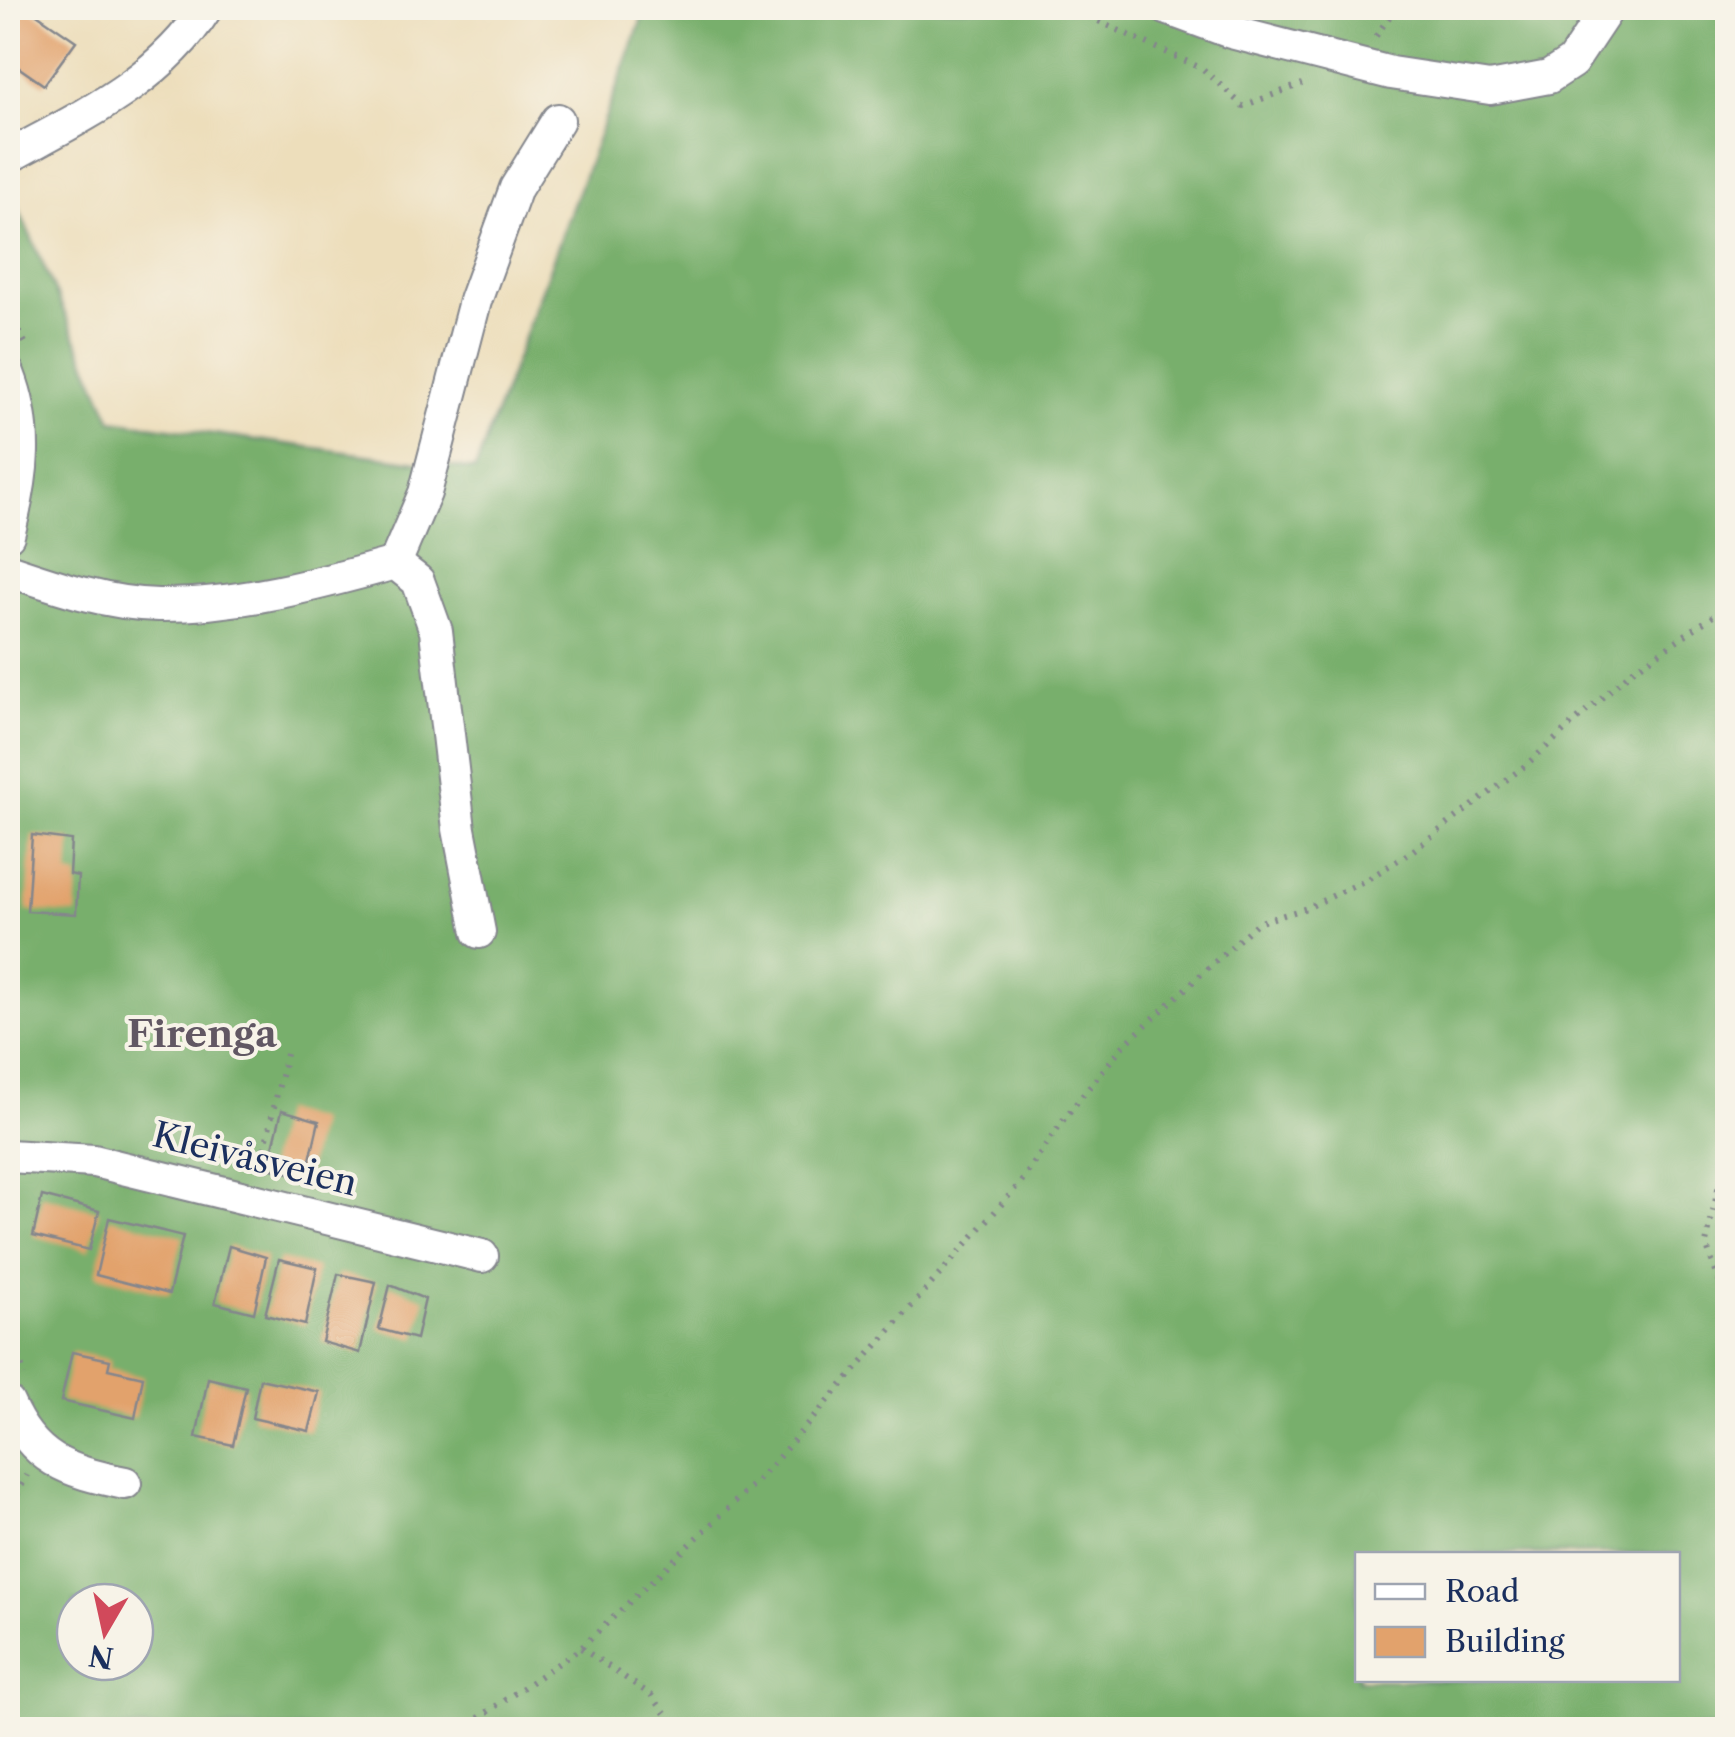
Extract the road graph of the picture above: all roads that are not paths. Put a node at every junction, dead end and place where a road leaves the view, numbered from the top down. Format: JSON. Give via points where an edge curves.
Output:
{"nodes":[{"id":1,"x":206,"y":8,"type":"edge"},
{"id":2,"x":1166,"y":8,"type":"edge"},
{"id":3,"x":1608,"y":8,"type":"edge"},
{"id":4,"x":558,"y":120,"type":"dead end"},
{"id":5,"x":8,"y":157,"type":"edge"},
{"id":6,"x":8,"y":373,"type":"edge"},
{"id":7,"x":8,"y":535,"type":"edge"},
{"id":8,"x":394,"y":563,"type":"junction"},
{"id":9,"x":8,"y":570,"type":"edge"},
{"id":10,"x":479,"y":932,"type":"dead end"},
{"id":11,"x":8,"y":1156,"type":"edge"},
{"id":12,"x":482,"y":1256,"type":"dead end"},
{"id":13,"x":8,"y":1403,"type":"edge"},
{"id":14,"x":125,"y":1483,"type":"dead end"}],
"edges":[{"from":1,"to":5,"type":"street","via":[[157,68]]},
{"from":2,"to":3,"type":"street","via":[[1230,32],[1391,73],[1490,88],[1549,77],[1572,62]]},
{"from":4,"to":8,"type":"street","via":[[516,188],[475,301],[425,493]]},
{"from":6,"to":7,"type":"street","via":[[24,466]]},
{"from":8,"to":9,"type":"street","via":[[222,602],[155,605],[66,590]]},
{"from":8,"to":10,"type":"street","via":[[418,581],[436,631],[459,828]]},
{"from":11,"to":12,"type":"street","name":"Kleivåsveien","via":[[94,1161]]},
{"from":13,"to":14,"type":"street","via":[[38,1452]]}]}
